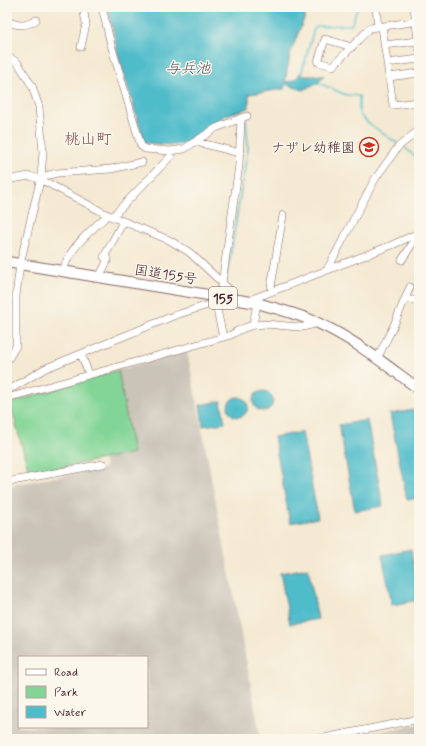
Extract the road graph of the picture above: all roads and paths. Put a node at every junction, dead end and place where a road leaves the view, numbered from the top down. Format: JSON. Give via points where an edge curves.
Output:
{"nodes":[{"id":1,"x":82,"y":7,"type":"edge"},
{"id":2,"x":102,"y":7,"type":"edge"},
{"id":3,"x":376,"y":7,"type":"edge"},
{"id":4,"x":416,"y":9,"type":"edge"},
{"id":5,"x":7,"y":20,"type":"edge"},
{"id":6,"x":36,"y":20,"type":"dead end"},
{"id":7,"x":417,"y":22,"type":"edge"},
{"id":8,"x":380,"y":27,"type":"junction"},
{"id":9,"x":418,"y":41,"type":"edge"},
{"id":10,"x":384,"y":45,"type":"junction"},
{"id":11,"x":81,"y":47,"type":"dead end"},
{"id":12,"x":352,"y":47,"type":"junction"},
{"id":13,"x":7,"y":56,"type":"edge"},
{"id":14,"x":419,"y":59,"type":"edge"},
{"id":15,"x":387,"y":63,"type":"junction"},
{"id":16,"x":419,"y":73,"type":"edge"},
{"id":17,"x":389,"y":77,"type":"junction"},
{"id":18,"x":419,"y":102,"type":"edge"},
{"id":19,"x":419,"y":130,"type":"edge"},
{"id":20,"x":197,"y":142,"type":"junction"},
{"id":21,"x":240,"y":153,"type":"junction"},
{"id":22,"x":171,"y":156,"type":"dead end"},
{"id":23,"x":142,"y":162,"type":"dead end"},
{"id":24,"x":41,"y":178,"type":"junction"},
{"id":25,"x":7,"y":180,"type":"edge"},
{"id":26,"x":284,"y":215,"type":"dead end"},
{"id":27,"x":110,"y":216,"type":"junction"},
{"id":28,"x":123,"y":222,"type":"junction"},
{"id":29,"x":416,"y":234,"type":"edge"},
{"id":30,"x":402,"y":260,"type":"dead end"},
{"id":31,"x":7,"y":262,"type":"edge"},
{"id":32,"x":20,"y":264,"type":"junction"},
{"id":33,"x":327,"y":270,"type":"junction"},
{"id":34,"x":64,"y":271,"type":"junction"},
{"id":35,"x":99,"y":278,"type":"junction"},
{"id":36,"x":221,"y":281,"type":"junction"},
{"id":37,"x":410,"y":287,"type":"dead end"},
{"id":38,"x":272,"y":291,"type":"junction"},
{"id":39,"x":216,"y":299,"type":"junction"},
{"id":40,"x":231,"y":299,"type":"junction"},
{"id":41,"x":405,"y":300,"type":"junction"},
{"id":42,"x":418,"y":300,"type":"edge"},
{"id":43,"x":253,"y":303,"type":"junction"},
{"id":44,"x":319,"y":323,"type":"junction"},
{"id":45,"x":253,"y":325,"type":"junction"},
{"id":46,"x":223,"y":337,"type":"junction"},
{"id":47,"x":81,"y":354,"type":"junction"},
{"id":48,"x":377,"y":360,"type":"junction"},
{"id":49,"x":7,"y":361,"type":"edge"},
{"id":50,"x":89,"y":374,"type":"junction"},
{"id":51,"x":7,"y":389,"type":"edge"},
{"id":52,"x":419,"y":389,"type":"edge"},
{"id":53,"x":7,"y":398,"type":"edge"},
{"id":54,"x":103,"y":464,"type":"dead end"},
{"id":55,"x":7,"y":482,"type":"edge"},
{"id":56,"x":419,"y":719,"type":"edge"},
{"id":57,"x":319,"y":739,"type":"edge"}],
"edges":[{"from":1,"to":11,"type":"street","via":[[86,24]]},
{"from":2,"to":20,"type":"street","via":[[141,146],[145,149],[170,151],[184,150]]},
{"from":3,"to":8,"type":"street"},
{"from":4,"to":7,"type":"street"},
{"from":5,"to":6,"type":"street","via":[[20,26]]},
{"from":7,"to":8,"type":"street"},
{"from":7,"to":9,"type":"street"},
{"from":8,"to":10,"type":"street"},
{"from":8,"to":12,"type":"street","via":[[370,28]]},
{"from":9,"to":10,"type":"street"},
{"from":10,"to":15,"type":"street"},
{"from":12,"to":12,"type":"street","via":[[334,66],[318,62],[325,39]]},
{"from":13,"to":24,"type":"street","via":[[18,63],[25,72],[39,107],[42,140]]},
{"from":14,"to":15,"type":"street"},
{"from":15,"to":17,"type":"street"},
{"from":16,"to":17,"type":"street"},
{"from":17,"to":18,"type":"street","via":[[393,105]]},
{"from":19,"to":33,"type":"street","via":[[398,148],[375,179]]},
{"from":20,"to":21,"type":"street"},
{"from":20,"to":21,"type":"street","via":[[216,128],[244,117]]},
{"from":21,"to":36,"type":"street"},
{"from":22,"to":27,"type":"street"},
{"from":23,"to":24,"type":"street","via":[[110,169],[57,173]]},
{"from":24,"to":25,"type":"street","via":[[29,176]]},
{"from":24,"to":27,"type":"street"},
{"from":24,"to":32,"type":"street"},
{"from":26,"to":38,"type":"street"},
{"from":27,"to":28,"type":"street"},
{"from":27,"to":34,"type":"street","via":[[87,234],[64,263]]},
{"from":28,"to":35,"type":"street","via":[[104,257],[108,259]]},
{"from":28,"to":36,"type":"street","via":[[169,240],[189,252]]},
{"from":29,"to":30,"type":"street"},
{"from":29,"to":33,"type":"street"},
{"from":31,"to":32,"type":"highway","name":"国道155号","number":"155"},
{"from":32,"to":34,"type":"highway","name":"国道155号","number":"155"},
{"from":32,"to":49,"type":"street","via":[[16,296],[16,346]]},
{"from":33,"to":38,"type":"street"},
{"from":34,"to":35,"type":"highway","name":"国道155号","number":"155"},
{"from":35,"to":39,"type":"highway","name":"国道155号","number":"155"},
{"from":36,"to":39,"type":"street"},
{"from":36,"to":40,"type":"street","via":[[232,292]]},
{"from":37,"to":41,"type":"street"},
{"from":38,"to":43,"type":"street","via":[[255,298]]},
{"from":39,"to":40,"type":"highway","name":"国道155号","number":"155"},
{"from":39,"to":46,"type":"street"},
{"from":39,"to":47,"type":"street"},
{"from":40,"to":43,"type":"highway","name":"国道155号","number":"155"},
{"from":41,"to":42,"type":"street"},
{"from":41,"to":48,"type":"street"},
{"from":43,"to":44,"type":"highway","name":"国道155号","number":"155"},
{"from":43,"to":45,"type":"street"},
{"from":44,"to":45,"type":"street","via":[[302,327],[264,323]]},
{"from":44,"to":48,"type":"highway","name":"国道155号","number":"155","via":[[350,340]]},
{"from":45,"to":46,"type":"street","via":[[242,327]]},
{"from":46,"to":50,"type":"street"},
{"from":47,"to":50,"type":"street"},
{"from":47,"to":51,"type":"street","via":[[44,369]]},
{"from":48,"to":52,"type":"highway","name":"国道155号","number":"155"},
{"from":50,"to":53,"type":"street"},
{"from":54,"to":55,"type":"street"},
{"from":56,"to":57,"type":"street"}]}
